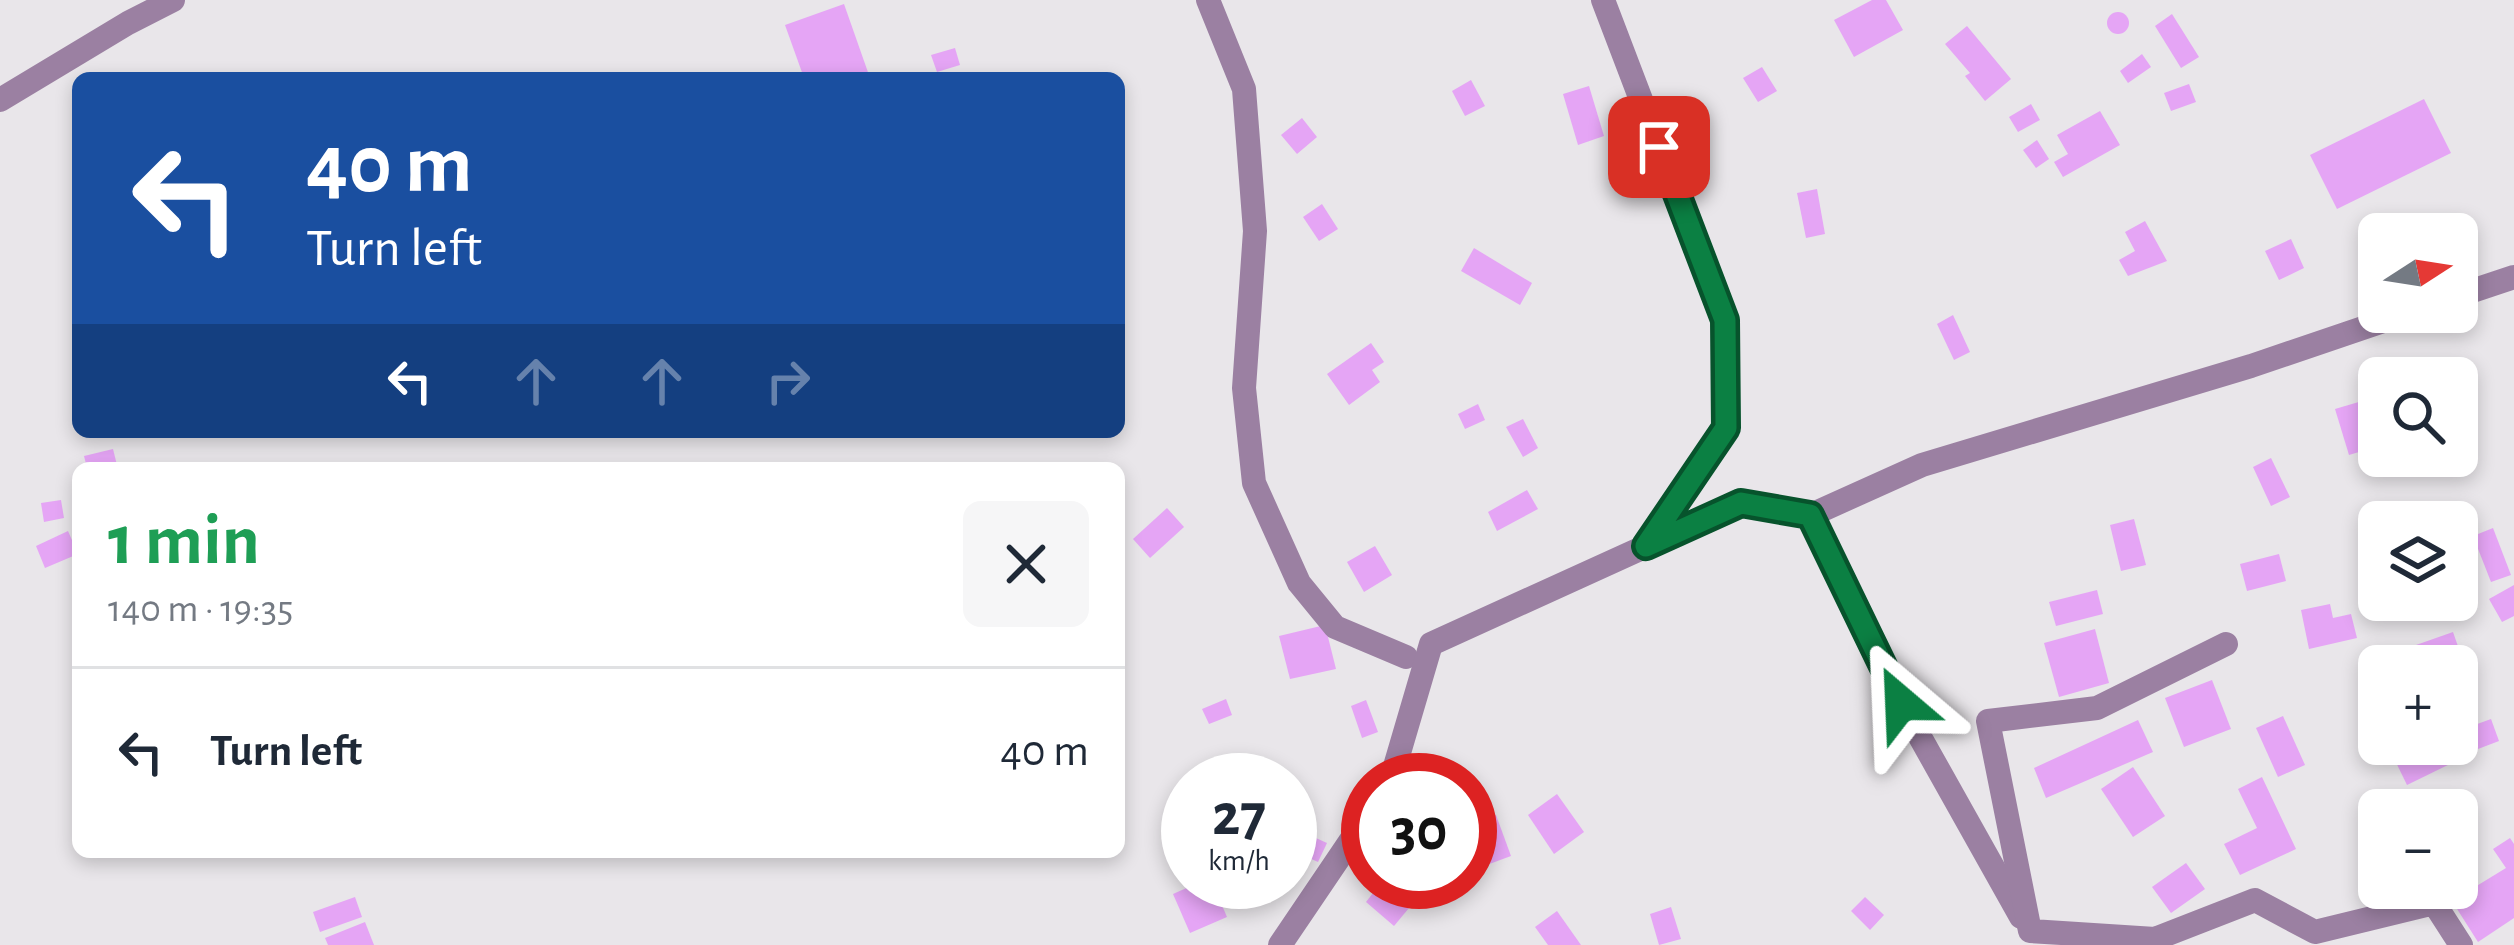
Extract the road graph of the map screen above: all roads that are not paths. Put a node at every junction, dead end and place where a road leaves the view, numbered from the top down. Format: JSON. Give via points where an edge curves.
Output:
{"nodes":[{"id":1,"x":173,"y":0,"type":"edge"},
{"id":2,"x":1208,"y":0,"type":"edge"},
{"id":3,"x":1603,"y":0,"type":"edge"},
{"id":4,"x":0,"y":100,"type":"edge"},
{"id":5,"x":2514,"y":277,"type":"edge"},
{"id":6,"x":2478,"y":289,"type":"edge"},
{"id":7,"x":2358,"y":330,"type":"edge"},
{"id":8,"x":1810,"y":515,"type":"junction"},
{"id":9,"x":1646,"y":546,"type":"junction"},
{"id":10,"x":2226,"y":644,"type":"dead end"},
{"id":11,"x":1406,"y":657,"type":"dead end"},
{"id":12,"x":1399,"y":753,"type":"edge"},
{"id":13,"x":1341,"y":855,"type":"edge"},
{"id":14,"x":2035,"y":938,"type":"edge"},
{"id":15,"x":1280,"y":945,"type":"edge"},
{"id":16,"x":2462,"y":945,"type":"edge"}],
"edges":[{"from":1,"to":4,"type":"street"},
{"from":2,"to":11,"type":"street","via":[[1244,88],[1255,231],[1244,388],[1254,483],[1299,584],[1335,627]]},
{"from":3,"to":9,"type":"street","via":[[1725,320],[1726,428]]},
{"from":5,"to":6,"type":"street"},
{"from":7,"to":8,"type":"street","via":[[1922,465]]},
{"from":8,"to":9,"type":"street","via":[[1741,503]]},
{"from":8,"to":14,"type":"street","via":[[1901,703]]},
{"from":9,"to":12,"type":"street","via":[[1431,644]]},
{"from":10,"to":14,"type":"street","via":[[2097,708],[1988,721]]},
{"from":13,"to":15,"type":"street"},
{"from":14,"to":16,"type":"street","via":[[2155,939],[2255,900],[2314,932],[2434,902]]}]}
